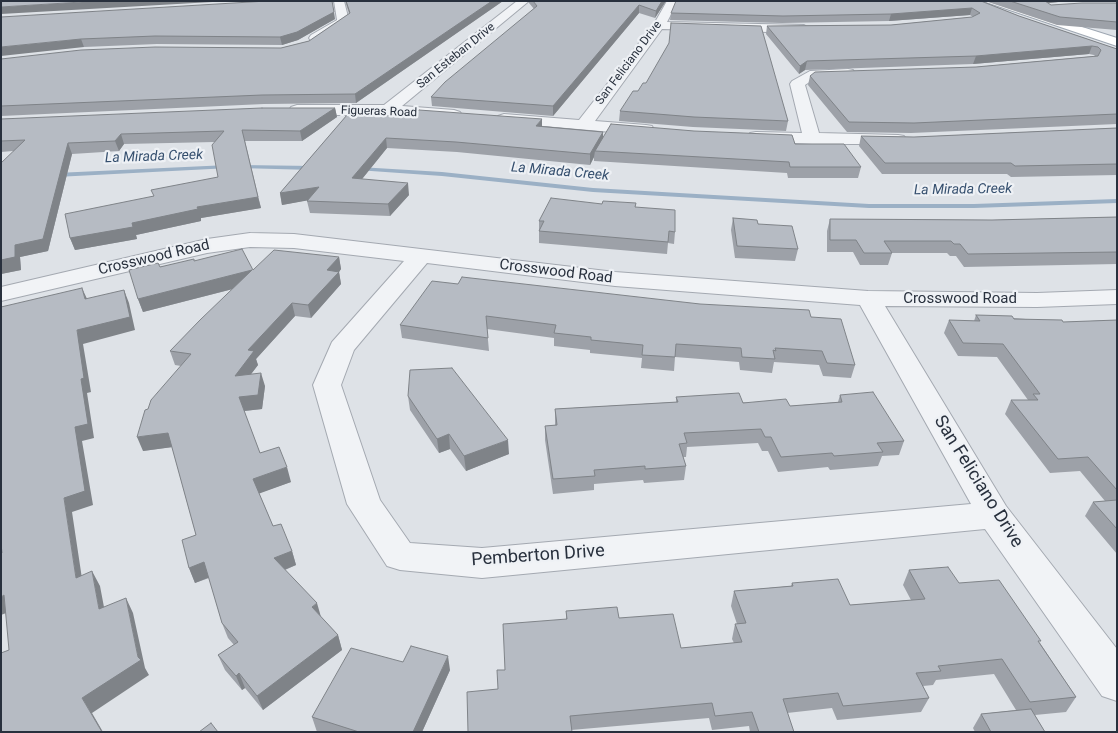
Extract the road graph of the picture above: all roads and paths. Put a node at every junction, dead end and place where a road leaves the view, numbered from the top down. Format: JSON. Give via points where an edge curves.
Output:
{"nodes":[{"id":1,"x":339,"y":1,"type":"edge"},
{"id":2,"x":524,"y":1,"type":"edge"},
{"id":3,"x":673,"y":1,"type":"edge"},
{"id":4,"x":982,"y":3,"type":"edge"},
{"id":5,"x":658,"y":25,"type":"junction"},
{"id":6,"x":816,"y":28,"type":"edge"},
{"id":7,"x":1117,"y":42,"type":"edge"},
{"id":8,"x":304,"y":45,"type":"edge"},
{"id":9,"x":1117,"y":50,"type":"edge"},
{"id":10,"x":865,"y":73,"type":"edge"},
{"id":11,"x":283,"y":110,"type":"edge"},
{"id":12,"x":388,"y":110,"type":"junction"},
{"id":13,"x":466,"y":116,"type":"edge"},
{"id":14,"x":486,"y":118,"type":"edge"},
{"id":15,"x":584,"y":125,"type":"junction"},
{"id":16,"x":663,"y":131,"type":"edge"},
{"id":17,"x":742,"y":136,"type":"edge"},
{"id":18,"x":812,"y":139,"type":"junction"},
{"id":19,"x":911,"y":140,"type":"edge"},
{"id":20,"x":420,"y":257,"type":"junction"},
{"id":21,"x":1,"y":294,"type":"edge"},
{"id":22,"x":1117,"y":297,"type":"edge"},
{"id":23,"x":868,"y":298,"type":"junction"},
{"id":24,"x":994,"y":515,"type":"junction"},
{"id":25,"x":1117,"y":682,"type":"edge"}],
"edges":[{"from":1,"to":8,"type":"street","via":[[344,21]]},
{"from":2,"to":12,"type":"street","name":"San Esteban Drive"},
{"from":3,"to":5,"type":"street","name":"San Feliciano Drive"},
{"from":4,"to":7,"type":"main road"},
{"from":4,"to":9,"type":"main road"},
{"from":5,"to":6,"type":"street"},
{"from":5,"to":15,"type":"street","name":"San Feliciano Drive"},
{"from":10,"to":18,"type":"street","via":[[810,75],[797,84]]},
{"from":11,"to":12,"type":"street","name":"Figueras Road"},
{"from":12,"to":13,"type":"street","name":"Figueras Road"},
{"from":14,"to":15,"type":"street"},
{"from":15,"to":16,"type":"street"},
{"from":17,"to":18,"type":"street"},
{"from":18,"to":19,"type":"street"},
{"from":20,"to":21,"type":"street","name":"Crosswood Road","via":[[294,241],[250,240],[207,246]]},
{"from":20,"to":23,"type":"street","name":"Crosswood Road","via":[[615,279]]},
{"from":20,"to":24,"type":"street","name":"Pemberton Drive","via":[[342,348],[327,385],[364,504],[400,556],[482,563]]},
{"from":22,"to":23,"type":"street","name":"Crosswood Road","via":[[1037,300]]},
{"from":23,"to":24,"type":"street","name":"San Feliciano Drive"},
{"from":24,"to":25,"type":"street","name":"San Feliciano Drive"}]}
